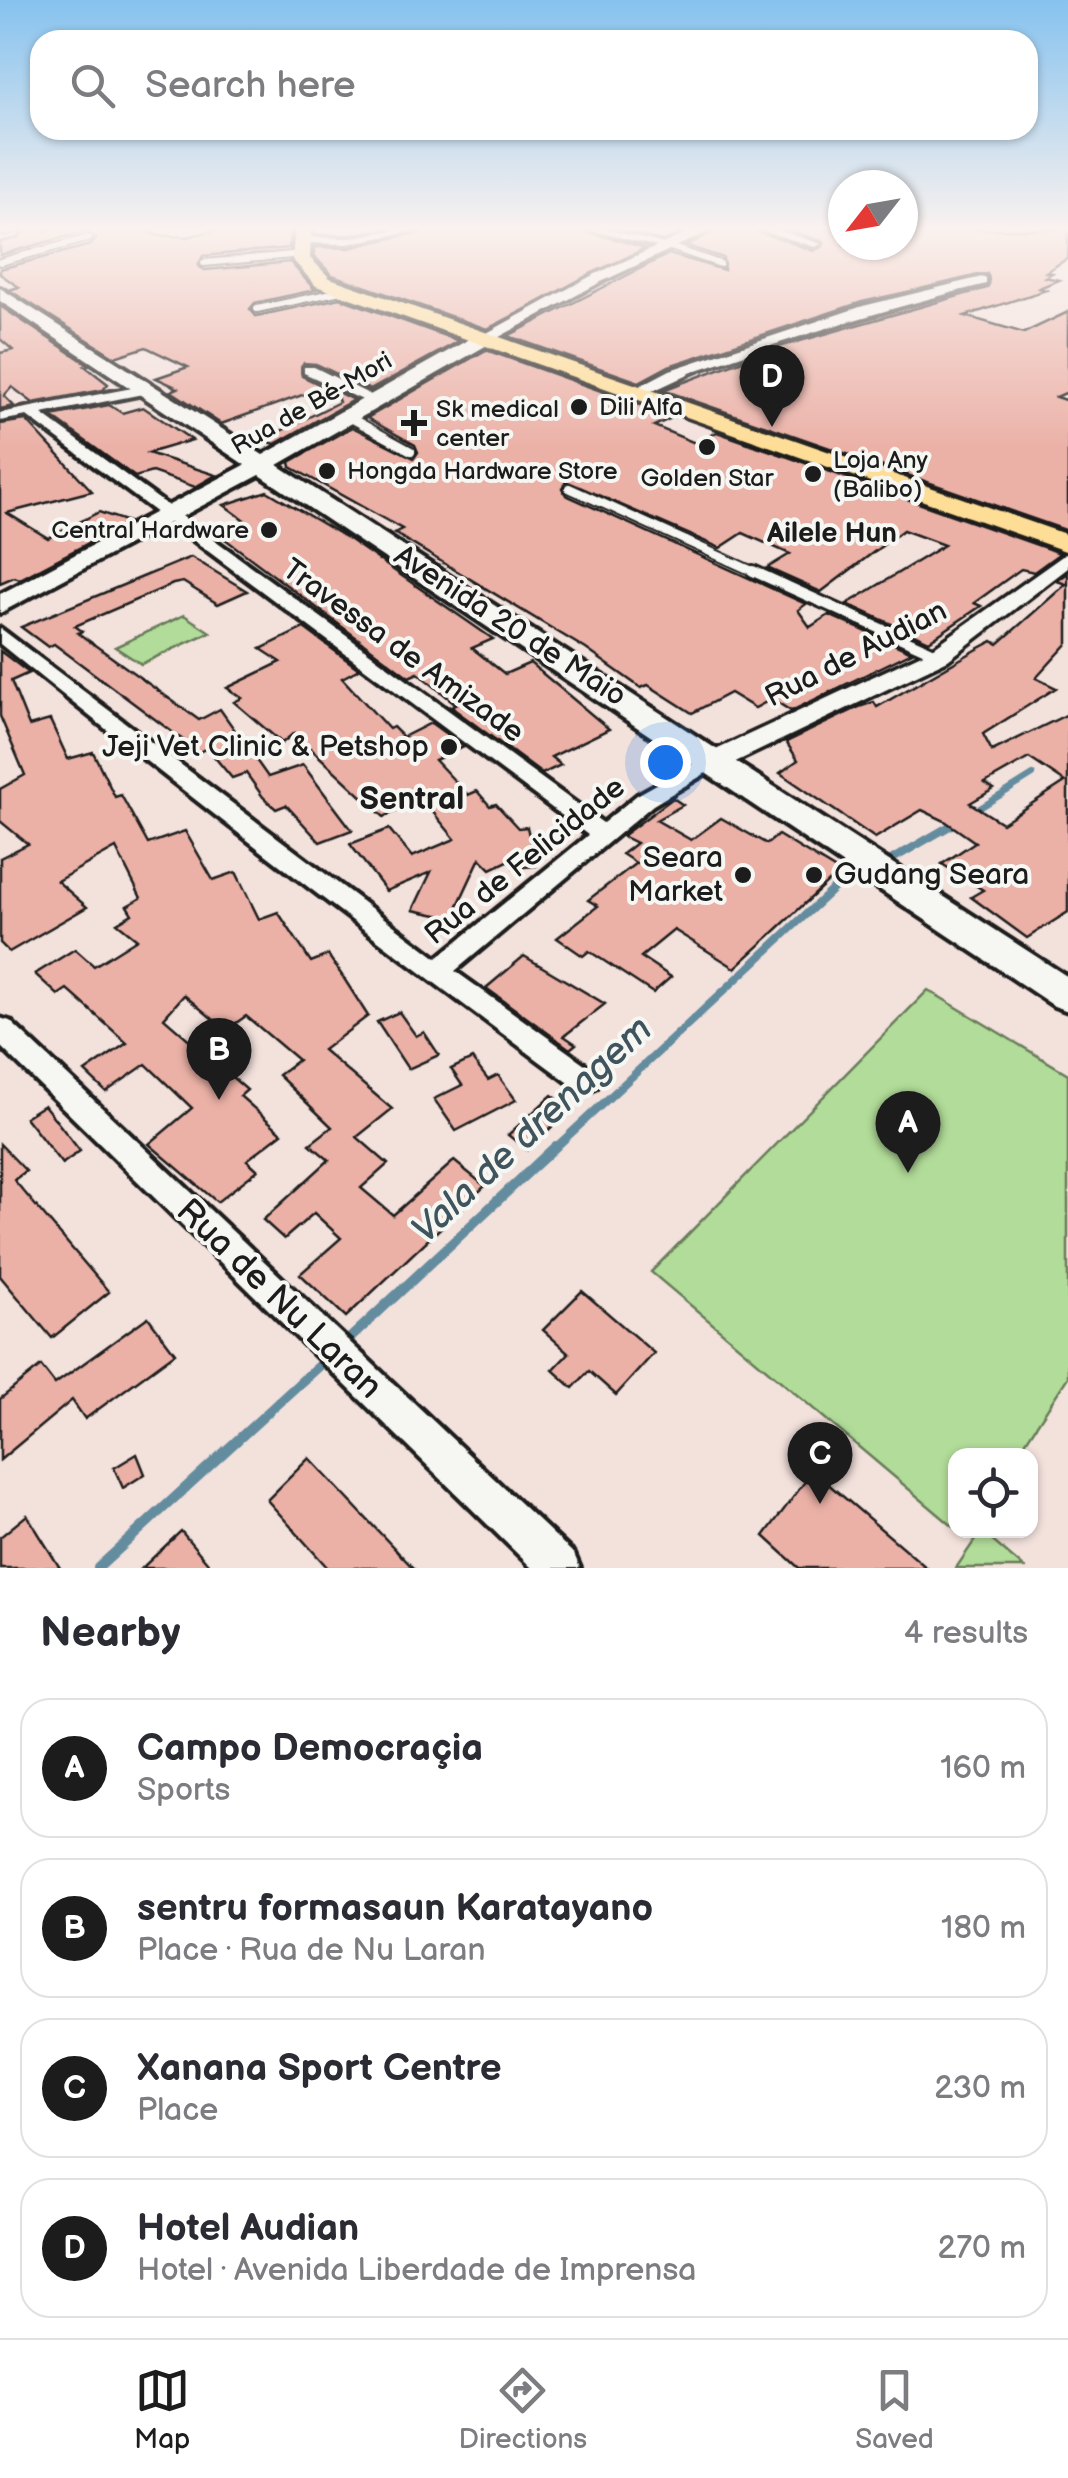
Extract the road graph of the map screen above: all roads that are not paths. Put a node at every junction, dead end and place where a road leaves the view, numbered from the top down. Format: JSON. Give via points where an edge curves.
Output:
{"nodes":[{"id":1,"x":16,"y":302,"type":"edge"},
{"id":2,"x":289,"y":302,"type":"edge"},
{"id":3,"x":379,"y":302,"type":"edge"},
{"id":4,"x":553,"y":302,"type":"edge"},
{"id":5,"x":894,"y":302,"type":"edge"},
{"id":6,"x":257,"y":309,"type":"dead end"},
{"id":7,"x":482,"y":340,"type":"junction"},
{"id":8,"x":309,"y":370,"type":"dead end"},
{"id":9,"x":148,"y":388,"type":"junction"},
{"id":10,"x":637,"y":391,"type":"junction"},
{"id":11,"x":374,"y":400,"type":"junction"},
{"id":12,"x":30,"y":412,"type":"junction"},
{"id":13,"x":347,"y":416,"type":"junction"},
{"id":14,"x":0,"y":418,"type":"edge"},
{"id":15,"x":411,"y":451,"type":"dead end"},
{"id":16,"x":264,"y":464,"type":"junction"},
{"id":17,"x":569,"y":488,"type":"dead end"},
{"id":18,"x":168,"y":515,"type":"junction"},
{"id":19,"x":1068,"y":544,"type":"edge"},
{"id":20,"x":1068,"y":558,"type":"edge"},
{"id":21,"x":0,"y":604,"type":"edge"},
{"id":22,"x":0,"y":634,"type":"edge"},
{"id":23,"x":939,"y":655,"type":"junction"},
{"id":24,"x":715,"y":762,"type":"junction"},
{"id":25,"x":602,"y":834,"type":"junction"},
{"id":26,"x":437,"y":972,"type":"junction"},
{"id":27,"x":1063,"y":985,"type":"edge"},
{"id":28,"x":0,"y":1029,"type":"edge"},
{"id":29,"x":586,"y":1080,"type":"dead end"},
{"id":30,"x":560,"y":1568,"type":"edge"}],
"edges":[{"from":1,"to":9,"type":"main road","name":"Avenida 20 de Maio"},
{"from":2,"to":6,"type":"lane"},
{"from":3,"to":7,"type":"main road"},
{"from":4,"to":7,"type":"street","name":"Rua de Bé-Mori"},
{"from":5,"to":10,"type":"street"},
{"from":7,"to":10,"type":"main road"},
{"from":7,"to":11,"type":"main road","name":"Rua de Bé-Mori"},
{"from":8,"to":11,"type":"street"},
{"from":9,"to":12,"type":"street"},
{"from":9,"to":16,"type":"main road","name":"Avenida 20 de Maio"},
{"from":10,"to":19,"type":"main road"},
{"from":11,"to":13,"type":"main road","name":"Rua de Bé-Mori"},
{"from":12,"to":14,"type":"street"},
{"from":12,"to":18,"type":"street","name":"Travessa de Amizade"},
{"from":13,"to":15,"type":"lane"},
{"from":13,"to":16,"type":"main road","name":"Rua de Bé-Mori"},
{"from":16,"to":18,"type":"main road","name":"Rua de Bé-Mori"},
{"from":16,"to":24,"type":"main road","name":"Avenida 20 de Maio"},
{"from":17,"to":23,"type":"lane"},
{"from":18,"to":21,"type":"main road","name":"Rua de Bé-Mori"},
{"from":18,"to":25,"type":"street","name":"Travessa de Amizade"},
{"from":20,"to":23,"type":"street","name":"Rua de Audian"},
{"from":22,"to":26,"type":"street","name":"Rua de Felicidade"},
{"from":23,"to":24,"type":"street","name":"Rua de Audian"},
{"from":24,"to":25,"type":"street","name":"Rua de Felicidade","via":[[645,800]]},
{"from":24,"to":27,"type":"main road","name":"Avenida 20 de Maio"},
{"from":25,"to":26,"type":"street","name":"Rua de Felicidade"},
{"from":26,"to":29,"type":"street"},
{"from":28,"to":30,"type":"street","name":"Rua de Nu Laran"}]}
